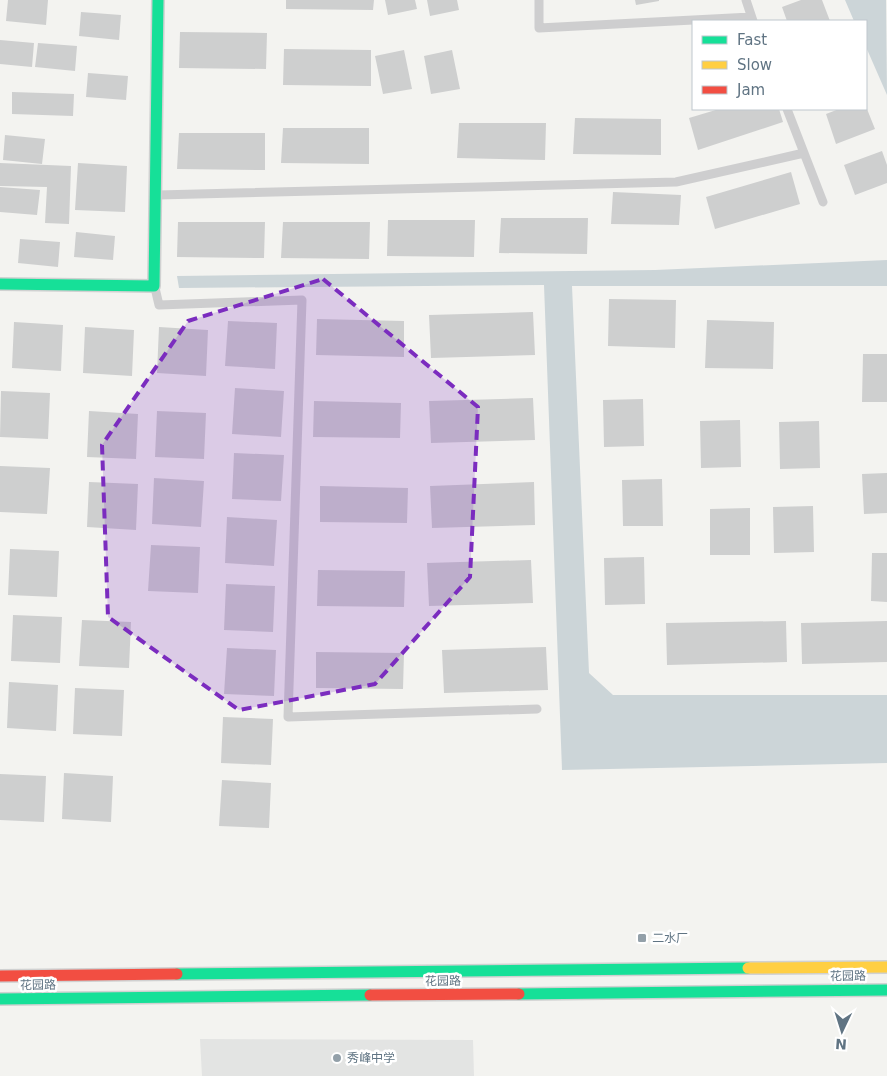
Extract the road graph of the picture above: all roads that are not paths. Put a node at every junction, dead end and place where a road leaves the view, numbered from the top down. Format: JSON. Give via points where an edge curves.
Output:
{"nodes":[{"id":1,"x":158,"y":0,"type":"edge"},
{"id":2,"x":538,"y":0,"type":"edge"},
{"id":3,"x":746,"y":0,"type":"edge"},
{"id":4,"x":752,"y":19,"type":"edge"},
{"id":5,"x":728,"y":20,"type":"edge"},
{"id":6,"x":692,"y":22,"type":"edge"},
{"id":7,"x":787,"y":110,"type":"edge"},
{"id":8,"x":804,"y":153,"type":"junction"},
{"id":9,"x":155,"y":195,"type":"junction"},
{"id":10,"x":823,"y":202,"type":"dead end"},
{"id":11,"x":0,"y":284,"type":"edge"},
{"id":12,"x":154,"y":286,"type":"junction"},
{"id":13,"x":537,"y":709,"type":"dead end"},
{"id":14,"x":887,"y":967,"type":"edge"},
{"id":15,"x":0,"y":976,"type":"edge"},
{"id":16,"x":887,"y":990,"type":"edge"},
{"id":17,"x":0,"y":1000,"type":"edge"}],
"edges":[{"from":1,"to":9,"type":"main road"},
{"from":2,"to":6,"type":"lane","via":[[539,28]]},
{"from":3,"to":4,"type":"lane"},
{"from":4,"to":5,"type":"lane"},
{"from":7,"to":8,"type":"lane"},
{"from":8,"to":9,"type":"lane","via":[[676,182]]},
{"from":8,"to":10,"type":"lane"},
{"from":9,"to":12,"type":"main road"},
{"from":11,"to":12,"type":"main road"},
{"from":12,"to":13,"type":"lane","via":[[159,306],[302,300],[288,717]]},
{"from":14,"to":15,"type":"main road","name":"花园路"},
{"from":16,"to":17,"type":"main road","name":"花园路"}]}
